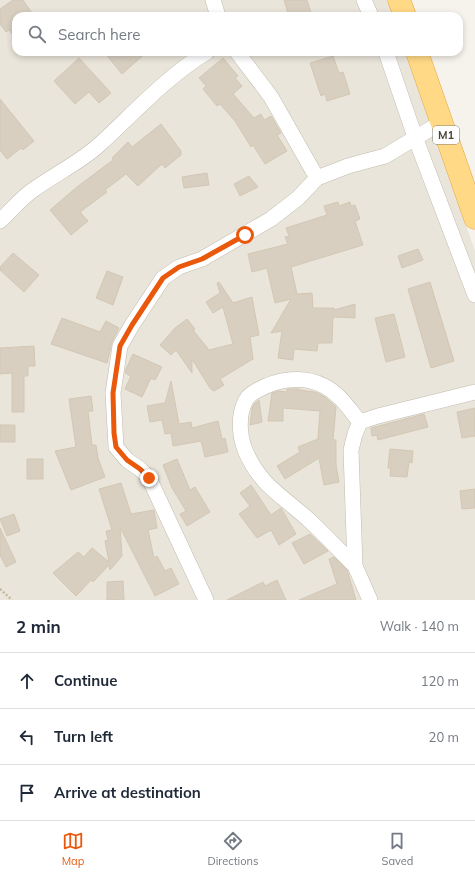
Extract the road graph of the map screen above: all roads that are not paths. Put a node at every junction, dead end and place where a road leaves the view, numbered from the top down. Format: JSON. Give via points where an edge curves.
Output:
{"nodes":[{"id":1,"x":213,"y":0,"type":"edge"},
{"id":2,"x":364,"y":0,"type":"edge"},
{"id":3,"x":399,"y":0,"type":"edge"},
{"id":4,"x":217,"y":12,"type":"edge"},
{"id":5,"x":369,"y":12,"type":"edge"},
{"id":6,"x":404,"y":12,"type":"edge"},
{"id":7,"x":200,"y":56,"type":"edge"},
{"id":8,"x":239,"y":56,"type":"edge"},
{"id":9,"x":387,"y":56,"type":"edge"},
{"id":10,"x":418,"y":56,"type":"edge"},
{"id":11,"x":442,"y":122,"type":"junction"},
{"id":12,"x":415,"y":137,"type":"junction"},
{"id":13,"x":317,"y":178,"type":"junction"},
{"id":14,"x":475,"y":218,"type":"edge"},
{"id":15,"x":0,"y":221,"type":"edge"},
{"id":16,"x":475,"y":295,"type":"edge"},
{"id":17,"x":475,"y":392,"type":"edge"},
{"id":18,"x":360,"y":422,"type":"junction"},
{"id":19,"x":355,"y":566,"type":"junction"},
{"id":20,"x":205,"y":599,"type":"edge"},
{"id":21,"x":370,"y":600,"type":"edge"}],
"edges":[{"from":1,"to":4,"type":"street"},
{"from":2,"to":5,"type":"street"},
{"from":3,"to":6,"type":"highway"},
{"from":7,"to":15,"type":"street","via":[[162,85],[98,146],[32,190]]},
{"from":8,"to":13,"type":"street","via":[[272,97]]},
{"from":9,"to":12,"type":"street"},
{"from":10,"to":11,"type":"highway","number":"M1"},
{"from":11,"to":12,"type":"street"},
{"from":11,"to":14,"type":"highway","number":"M1"},
{"from":12,"to":13,"type":"street","via":[[385,156]]},
{"from":12,"to":16,"type":"street"},
{"from":13,"to":20,"type":"street","via":[[272,219],[202,259],[179,267],[163,278],[120,346],[113,393],[116,447],[149,478]]},
{"from":17,"to":18,"type":"street"},
{"from":18,"to":19,"type":"street","via":[[351,450]]},
{"from":18,"to":19,"type":"street","via":[[337,394],[323,385],[306,380],[284,380],[268,384],[247,398],[241,410],[240,428],[245,449],[266,484],[309,520]]},
{"from":19,"to":21,"type":"street"}]}
